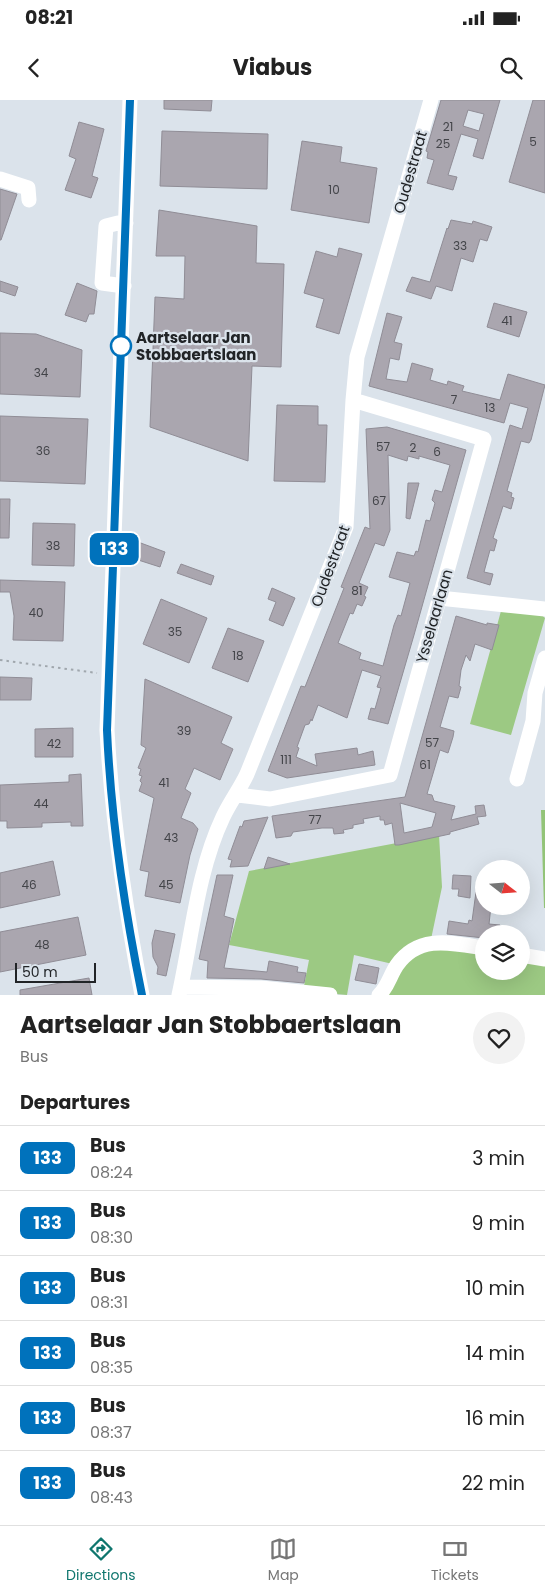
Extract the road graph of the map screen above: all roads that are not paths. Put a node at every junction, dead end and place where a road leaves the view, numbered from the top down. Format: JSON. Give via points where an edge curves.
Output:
{"nodes":[{"id":1,"x":130,"y":100,"type":"edge"},
{"id":2,"x":430,"y":100,"type":"edge"},
{"id":3,"x":0,"y":179,"type":"edge"},
{"id":4,"x":29,"y":200,"type":"dead end"},
{"id":5,"x":126,"y":223,"type":"junction"},
{"id":6,"x":124,"y":286,"type":"junction"},
{"id":7,"x":353,"y":400,"type":"junction"},
{"id":8,"x":439,"y":598,"type":"junction"},
{"id":9,"x":545,"y":609,"type":"edge"},
{"id":10,"x":545,"y":658,"type":"edge"},
{"id":11,"x":517,"y":779,"type":"dead end"},
{"id":12,"x":238,"y":794,"type":"junction"},
{"id":13,"x":475,"y":946,"type":"edge"},
{"id":14,"x":530,"y":956,"type":"edge"},
{"id":15,"x":545,"y":959,"type":"edge"},
{"id":16,"x":178,"y":993,"type":"edge"},
{"id":17,"x":142,"y":995,"type":"edge"},
{"id":18,"x":330,"y":995,"type":"edge"},
{"id":19,"x":379,"y":995,"type":"edge"}],
"edges":[{"from":1,"to":5,"type":"street"},
{"from":2,"to":7,"type":"street","name":"Oudestraat","via":[[357,357]]},
{"from":3,"to":4,"type":"street","via":[[28,188]]},
{"from":5,"to":6,"type":"street"},
{"from":5,"to":6,"type":"street","via":[[106,226],[102,283]]},
{"from":6,"to":17,"type":"street","via":[[107,730],[110,796],[123,900]]},
{"from":7,"to":8,"type":"street","name":"Ysselaarlaan","via":[[484,439]]},
{"from":7,"to":12,"type":"street","name":"Oudestraat","via":[[346,527]]},
{"from":8,"to":9,"type":"street"},
{"from":8,"to":12,"type":"street","name":"Ysselaarlaan","via":[[390,775],[270,799]]},
{"from":10,"to":11,"type":"street","via":[[535,693],[533,721]]},
{"from":12,"to":16,"type":"street","name":"Oudestraat","via":[[223,816],[206,866]]},
{"from":13,"to":19,"type":"street","via":[[445,941],[414,947],[397,964]]},
{"from":14,"to":15,"type":"street"},
{"from":16,"to":18,"type":"street","name":"Oudestraat","via":[[248,988]]}]}
